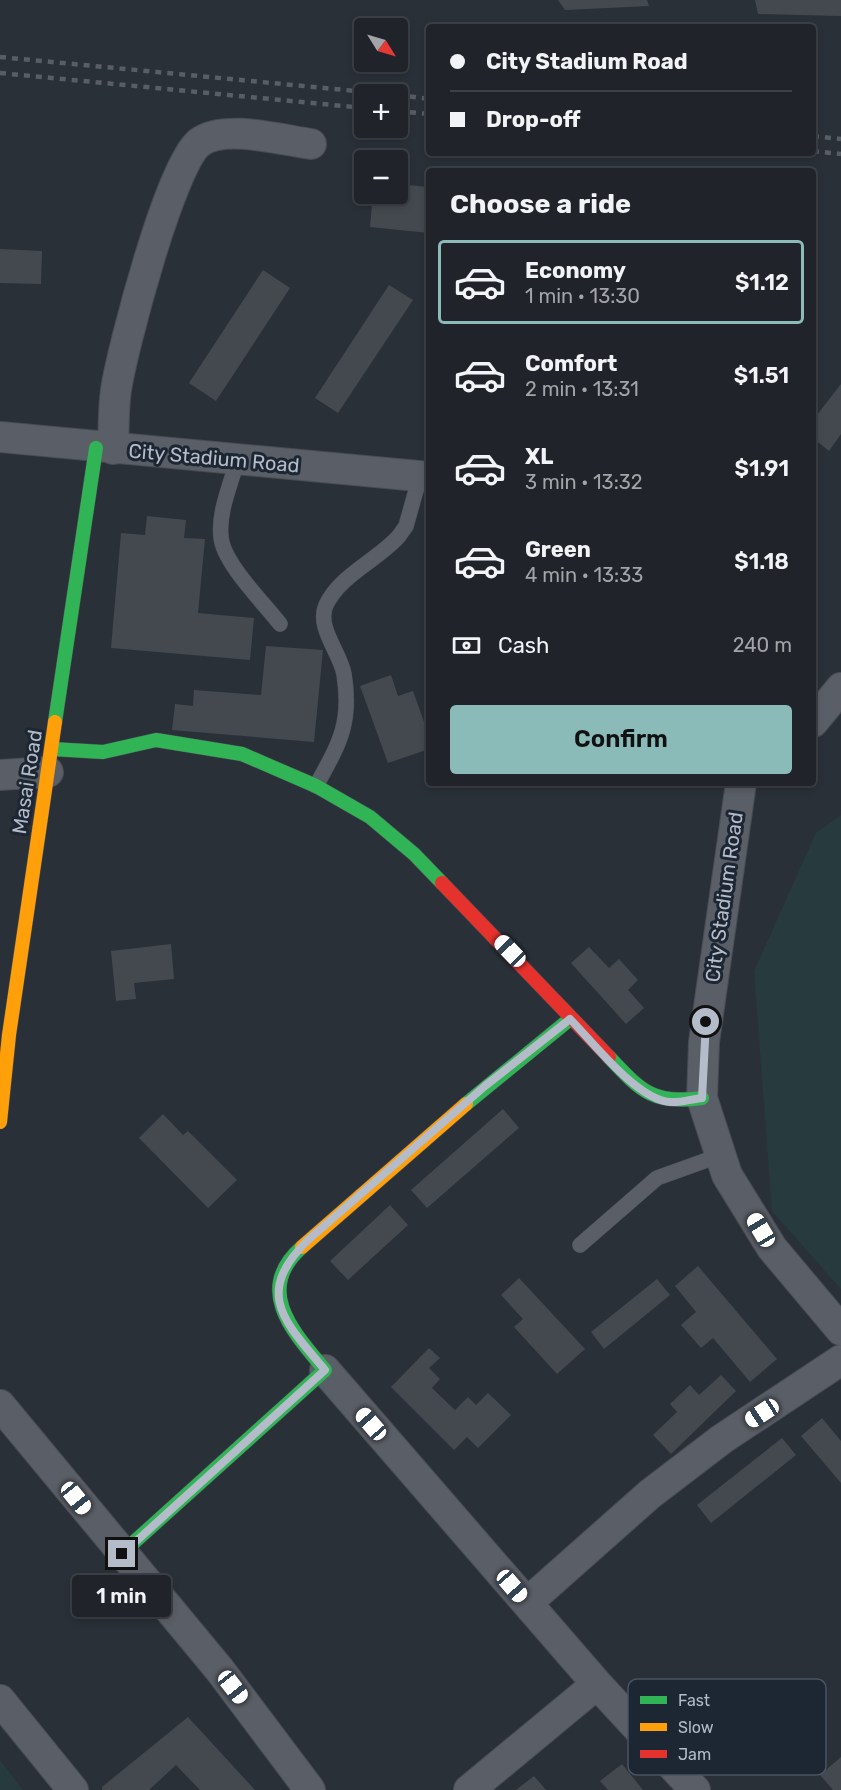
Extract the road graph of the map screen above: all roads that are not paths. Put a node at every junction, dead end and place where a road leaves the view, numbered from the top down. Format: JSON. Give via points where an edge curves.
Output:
{"nodes":[{"id":1,"x":311,"y":144,"type":"dead end"},
{"id":2,"x":0,"y":437,"type":"edge"},
{"id":3,"x":105,"y":449,"type":"junction"},
{"id":4,"x":237,"y":460,"type":"junction"},
{"id":5,"x":425,"y":477,"type":"edge"},
{"id":6,"x":280,"y":624,"type":"dead end"},
{"id":7,"x":841,"y":688,"type":"edge"},
{"id":8,"x":816,"y":718,"type":"edge"},
{"id":9,"x":50,"y":761,"type":"junction"},
{"id":10,"x":0,"y":775,"type":"edge"},
{"id":11,"x":316,"y":786,"type":"junction"},
{"id":12,"x":741,"y":786,"type":"edge"},
{"id":13,"x":570,"y":1019,"type":"junction"},
{"id":14,"x":5,"y":1035,"type":"edge"},
{"id":15,"x":702,"y":1098,"type":"junction"},
{"id":16,"x":0,"y":1122,"type":"edge"},
{"id":17,"x":721,"y":1155,"type":"junction"},
{"id":18,"x":580,"y":1245,"type":"dead end"},
{"id":19,"x":841,"y":1330,"type":"edge"},
{"id":20,"x":841,"y":1360,"type":"edge"},
{"id":21,"x":325,"y":1370,"type":"junction"},
{"id":22,"x":0,"y":1405,"type":"edge"},
{"id":23,"x":122,"y":1554,"type":"junction"},
{"id":24,"x":527,"y":1604,"type":"junction"},
{"id":25,"x":597,"y":1684,"type":"junction"},
{"id":26,"x":0,"y":1700,"type":"edge"},
{"id":27,"x":628,"y":1718,"type":"edge"},
{"id":28,"x":681,"y":1775,"type":"edge"},
{"id":29,"x":73,"y":1790,"type":"edge"},
{"id":30,"x":310,"y":1790,"type":"edge"},
{"id":31,"x":469,"y":1790,"type":"edge"},
{"id":32,"x":695,"y":1790,"type":"edge"}],
"edges":[{"from":1,"to":3,"type":"street","via":[[232,134],[198,142],[150,251]]},
{"from":2,"to":3,"type":"street","name":"City Stadium Road"},
{"from":3,"to":4,"type":"street","name":"City Stadium Road"},
{"from":3,"to":9,"type":"street","name":"Masai Road"},
{"from":4,"to":5,"type":"street","name":"City Stadium Road"},
{"from":4,"to":6,"type":"lane","via":[[222,517],[221,543]]},
{"from":5,"to":11,"type":"lane","via":[[399,536],[337,591],[323,614],[343,672],[344,720],[342,738]]},
{"from":7,"to":8,"type":"street"},
{"from":9,"to":10,"type":"street"},
{"from":9,"to":11,"type":"street","via":[[156,740],[242,754]]},
{"from":9,"to":14,"type":"street","name":"Masai Road"},
{"from":11,"to":13,"type":"street","via":[[370,817],[414,854],[510,951]]},
{"from":12,"to":15,"type":"street","name":"City Stadium Road","via":[[704,1042]]},
{"from":13,"to":15,"type":"street","via":[[638,1088],[653,1098],[670,1102]]},
{"from":13,"to":21,"type":"street","via":[[485,1086],[289,1259],[278,1283],[279,1308],[293,1332]]},
{"from":14,"to":16,"type":"street","name":"Masai Road"},
{"from":15,"to":17,"type":"street","name":"City Stadium Road"},
{"from":17,"to":18,"type":"lane","via":[[657,1178]]},
{"from":17,"to":19,"type":"street","name":"City Stadium Road","via":[[727,1175],[772,1248]]},
{"from":20,"to":24,"type":"street","via":[[722,1439],[650,1494]]},
{"from":21,"to":23,"type":"street"},
{"from":21,"to":24,"type":"street"},
{"from":22,"to":23,"type":"street"},
{"from":23,"to":30,"type":"street","via":[[219,1669]]},
{"from":24,"to":25,"type":"street"},
{"from":25,"to":27,"type":"street"},
{"from":25,"to":31,"type":"street"},
{"from":26,"to":29,"type":"street"},
{"from":28,"to":32,"type":"street"}]}
